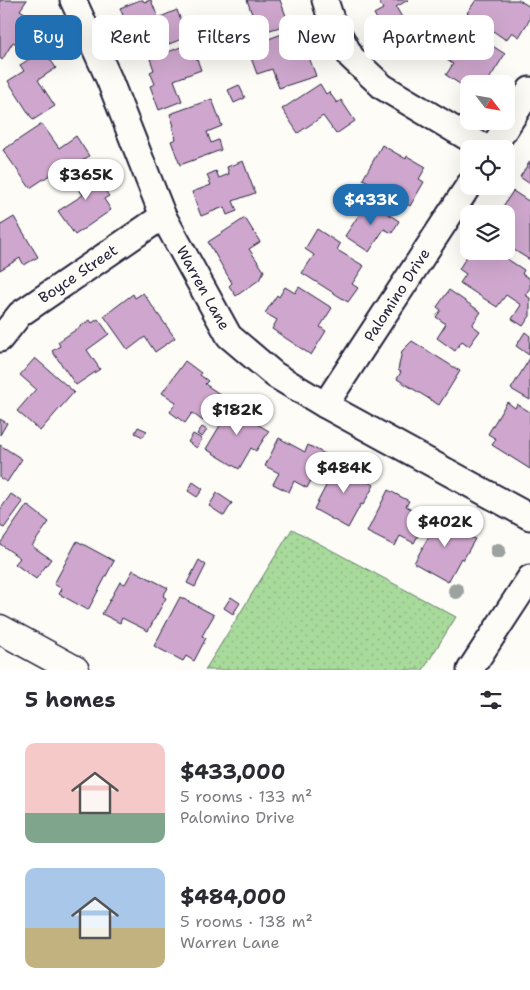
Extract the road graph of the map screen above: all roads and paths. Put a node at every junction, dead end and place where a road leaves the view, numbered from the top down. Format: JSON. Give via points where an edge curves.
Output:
{"nodes":[{"id":1,"x":73,"y":0,"type":"edge"},
{"id":2,"x":325,"y":0,"type":"edge"},
{"id":3,"x":530,"y":90,"type":"edge"},
{"id":4,"x":472,"y":140,"type":"edge"},
{"id":5,"x":498,"y":140,"type":"edge"},
{"id":6,"x":462,"y":195,"type":"edge"},
{"id":7,"x":163,"y":216,"type":"junction"},
{"id":8,"x":0,"y":339,"type":"edge"},
{"id":9,"x":325,"y":405,"type":"junction"},
{"id":10,"x":530,"y":517,"type":"edge"},
{"id":11,"x":530,"y":578,"type":"edge"},
{"id":12,"x":0,"y":629,"type":"edge"},
{"id":13,"x":75,"y":670,"type":"edge"},
{"id":14,"x":470,"y":670,"type":"edge"}],
"edges":[{"from":1,"to":7,"type":"street","name":"Warren Lane","via":[[109,79]]},
{"from":2,"to":4,"type":"street","via":[[331,19],[351,56],[384,87]]},
{"from":3,"to":5,"type":"street"},
{"from":6,"to":9,"type":"street","name":"Palomino Drive"},
{"from":7,"to":8,"type":"street","name":"Boyce Street","via":[[20,314]]},
{"from":7,"to":9,"type":"street","name":"Warren Lane","via":[[229,336],[275,375]]},
{"from":9,"to":10,"type":"street","name":"Warren Lane"},
{"from":11,"to":14,"type":"street"},
{"from":12,"to":13,"type":"main road"}]}
